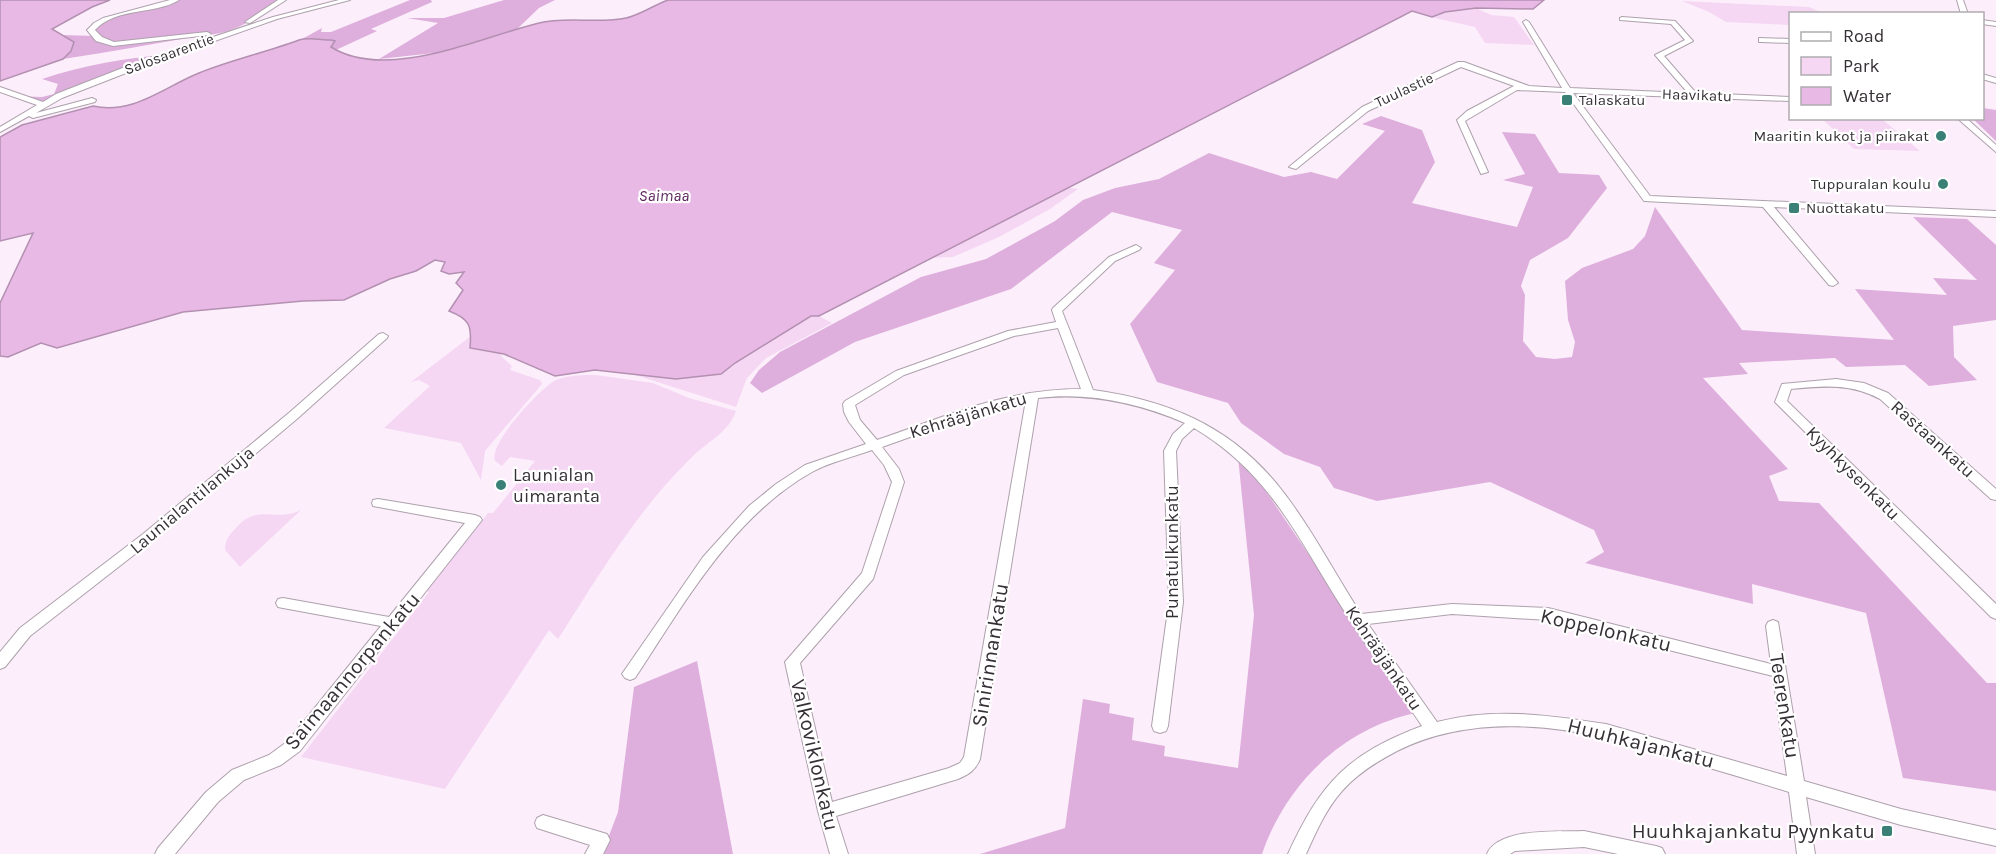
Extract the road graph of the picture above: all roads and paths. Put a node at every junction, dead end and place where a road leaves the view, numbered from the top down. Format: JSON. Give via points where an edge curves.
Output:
{"nodes":[{"id":1,"x":176,"y":0,"type":"edge"},
{"id":2,"x":283,"y":0,"type":"edge"},
{"id":3,"x":347,"y":0,"type":"edge"},
{"id":4,"x":1622,"y":19,"type":"dead end"},
{"id":5,"x":1526,"y":22,"type":"dead end"},
{"id":6,"x":233,"y":31,"type":"junction"},
{"id":7,"x":1762,"y":40,"type":"dead end"},
{"id":8,"x":1789,"y":41,"type":"edge"},
{"id":9,"x":1528,"y":88,"type":"junction"},
{"id":10,"x":0,"y":89,"type":"edge"},
{"id":11,"x":1567,"y":90,"type":"junction"},
{"id":12,"x":1694,"y":94,"type":"junction"},
{"id":13,"x":1789,"y":99,"type":"edge"},
{"id":14,"x":92,"y":100,"type":"dead end"},
{"id":15,"x":43,"y":105,"type":"junction"},
{"id":16,"x":1963,"y":120,"type":"edge"},
{"id":17,"x":14,"y":122,"type":"junction"},
{"id":18,"x":0,"y":130,"type":"edge"},
{"id":19,"x":1996,"y":149,"type":"edge"},
{"id":20,"x":1293,"y":167,"type":"dead end"},
{"id":21,"x":1484,"y":172,"type":"dead end"},
{"id":22,"x":1767,"y":204,"type":"junction"},
{"id":23,"x":1996,"y":214,"type":"edge"},
{"id":24,"x":1136,"y":248,"type":"dead end"},
{"id":25,"x":1833,"y":283,"type":"dead end"},
{"id":26,"x":1061,"y":324,"type":"junction"},
{"id":27,"x":382,"y":336,"type":"dead end"},
{"id":28,"x":1867,"y":386,"type":"joint"},
{"id":29,"x":1089,"y":394,"type":"junction"},
{"id":30,"x":1033,"y":395,"type":"junction"},
{"id":31,"x":1194,"y":422,"type":"junction"},
{"id":32,"x":876,"y":445,"type":"junction"},
{"id":33,"x":1996,"y":496,"type":"edge"},
{"id":34,"x":378,"y":502,"type":"dead end"},
{"id":35,"x":283,"y":603,"type":"dead end"},
{"id":36,"x":1996,"y":613,"type":"edge"},
{"id":37,"x":1357,"y":620,"type":"junction"},
{"id":38,"x":393,"y":623,"type":"junction"},
{"id":39,"x":1773,"y":626,"type":"dead end"},
{"id":40,"x":0,"y":663,"type":"edge"},
{"id":41,"x":1780,"y":672,"type":"junction"},
{"id":42,"x":630,"y":675,"type":"dead end"},
{"id":43,"x":1160,"y":726,"type":"dead end"},
{"id":44,"x":1432,"y":728,"type":"junction"},
{"id":45,"x":1796,"y":787,"type":"junction"},
{"id":46,"x":826,"y":811,"type":"junction"},
{"id":47,"x":543,"y":823,"type":"dead end"},
{"id":48,"x":1996,"y":838,"type":"edge"},
{"id":49,"x":598,"y":847,"type":"edge"},
{"id":50,"x":164,"y":854,"type":"edge"},
{"id":51,"x":839,"y":854,"type":"edge"},
{"id":52,"x":1297,"y":854,"type":"edge"},
{"id":53,"x":1496,"y":854,"type":"edge"},
{"id":54,"x":1656,"y":854,"type":"edge"},
{"id":55,"x":1806,"y":854,"type":"edge"}],
"edges":[{"from":1,"to":6,"type":"street","via":[[105,18],[91,30],[106,43],[123,44]]},
{"from":2,"to":6,"type":"street"},
{"from":3,"to":6,"type":"street","name":"Salosaarentie"},
{"from":4,"to":12,"type":"street","via":[[1673,22],[1689,41],[1659,55]]},
{"from":5,"to":11,"type":"street"},
{"from":6,"to":15,"type":"street","name":"Salosaarentie"},
{"from":7,"to":8,"type":"street"},
{"from":9,"to":11,"type":"street","name":"Haavikatu"},
{"from":9,"to":20,"type":"street","name":"Tuulastie","via":[[1461,64],[1365,109]]},
{"from":9,"to":21,"type":"street","via":[[1516,88],[1461,120]]},
{"from":10,"to":15,"type":"street"},
{"from":11,"to":12,"type":"street","name":"Haavikatu"},
{"from":11,"to":22,"type":"street","via":[[1647,199]]},
{"from":12,"to":13,"type":"street","name":"Haavikatu"},
{"from":14,"to":17,"type":"street"},
{"from":15,"to":17,"type":"street","name":"Salosaarentie"},
{"from":16,"to":19,"type":"street"},
{"from":17,"to":18,"type":"street","name":"Salosaarentie"},
{"from":22,"to":23,"type":"street"},
{"from":22,"to":25,"type":"street"},
{"from":24,"to":26,"type":"street","via":[[1112,260],[1066,300],[1057,310]]},
{"from":26,"to":29,"type":"street"},
{"from":26,"to":32,"type":"street","via":[[1012,333],[900,373],[853,400],[849,409],[852,417]]},
{"from":27,"to":40,"type":"street","name":"Launialantilankuja","via":[[148,537],[25,632]]},
{"from":28,"to":33,"type":"street","name":"Rastaankatu","via":[[1884,396]]},
{"from":28,"to":36,"type":"street","name":"Kyyhkysenkatu","via":[[1847,381],[1786,386],[1781,402]]},
{"from":29,"to":30,"type":"street","name":"Kehrääjänkatu"},
{"from":29,"to":31,"type":"street","name":"Kehrääjänkatu","via":[[1138,401]]},
{"from":30,"to":32,"type":"street","name":"Kehrääjänkatu","via":[[979,408]]},
{"from":30,"to":46,"type":"street","name":"Sinirinnankatu","via":[[972,759],[966,768],[952,774]]},
{"from":31,"to":37,"type":"street","name":"Kehrääjänkatu","via":[[1245,457],[1272,487]]},
{"from":31,"to":43,"type":"street","name":"Punatulkunkatu","via":[[1177,437],[1170,451],[1176,602]]},
{"from":32,"to":42,"type":"street","name":"Kehrääjänkatu","via":[[809,468],[775,488],[729,534]]},
{"from":32,"to":46,"type":"street","name":"Valkoviklonkatu","via":[[893,467],[898,482],[868,575],[792,662]]},
{"from":34,"to":38,"type":"street","name":"Saimaannorpankatu","via":[[475,520]]},
{"from":35,"to":38,"type":"street"},
{"from":37,"to":41,"type":"street","name":"Koppelonkatu","via":[[1452,609],[1548,614]]},
{"from":37,"to":44,"type":"street","name":"Kehrääjänkatu"},
{"from":38,"to":50,"type":"street","name":"Saimaannorpankatu","via":[[294,746],[276,760],[238,775],[212,797]]},
{"from":39,"to":41,"type":"street","name":"Teerenkatu"},
{"from":41,"to":45,"type":"street","name":"Teerenkatu"},
{"from":44,"to":45,"type":"street","name":"Huuhkajankatu","via":[[1510,718],[1557,722],[1617,734]]},
{"from":44,"to":52,"type":"street","name":"Huuhkajankatu","via":[[1385,749],[1341,781],[1312,822]]},
{"from":45,"to":48,"type":"street","name":"Huuhkajankatu","via":[[1901,817]]},
{"from":45,"to":55,"type":"street","name":"Teerenkatu"},
{"from":46,"to":51,"type":"street","name":"Valkoviklonkatu"},
{"from":47,"to":49,"type":"street"},
{"from":53,"to":54,"type":"street","via":[[1512,843],[1584,839]]}]}
